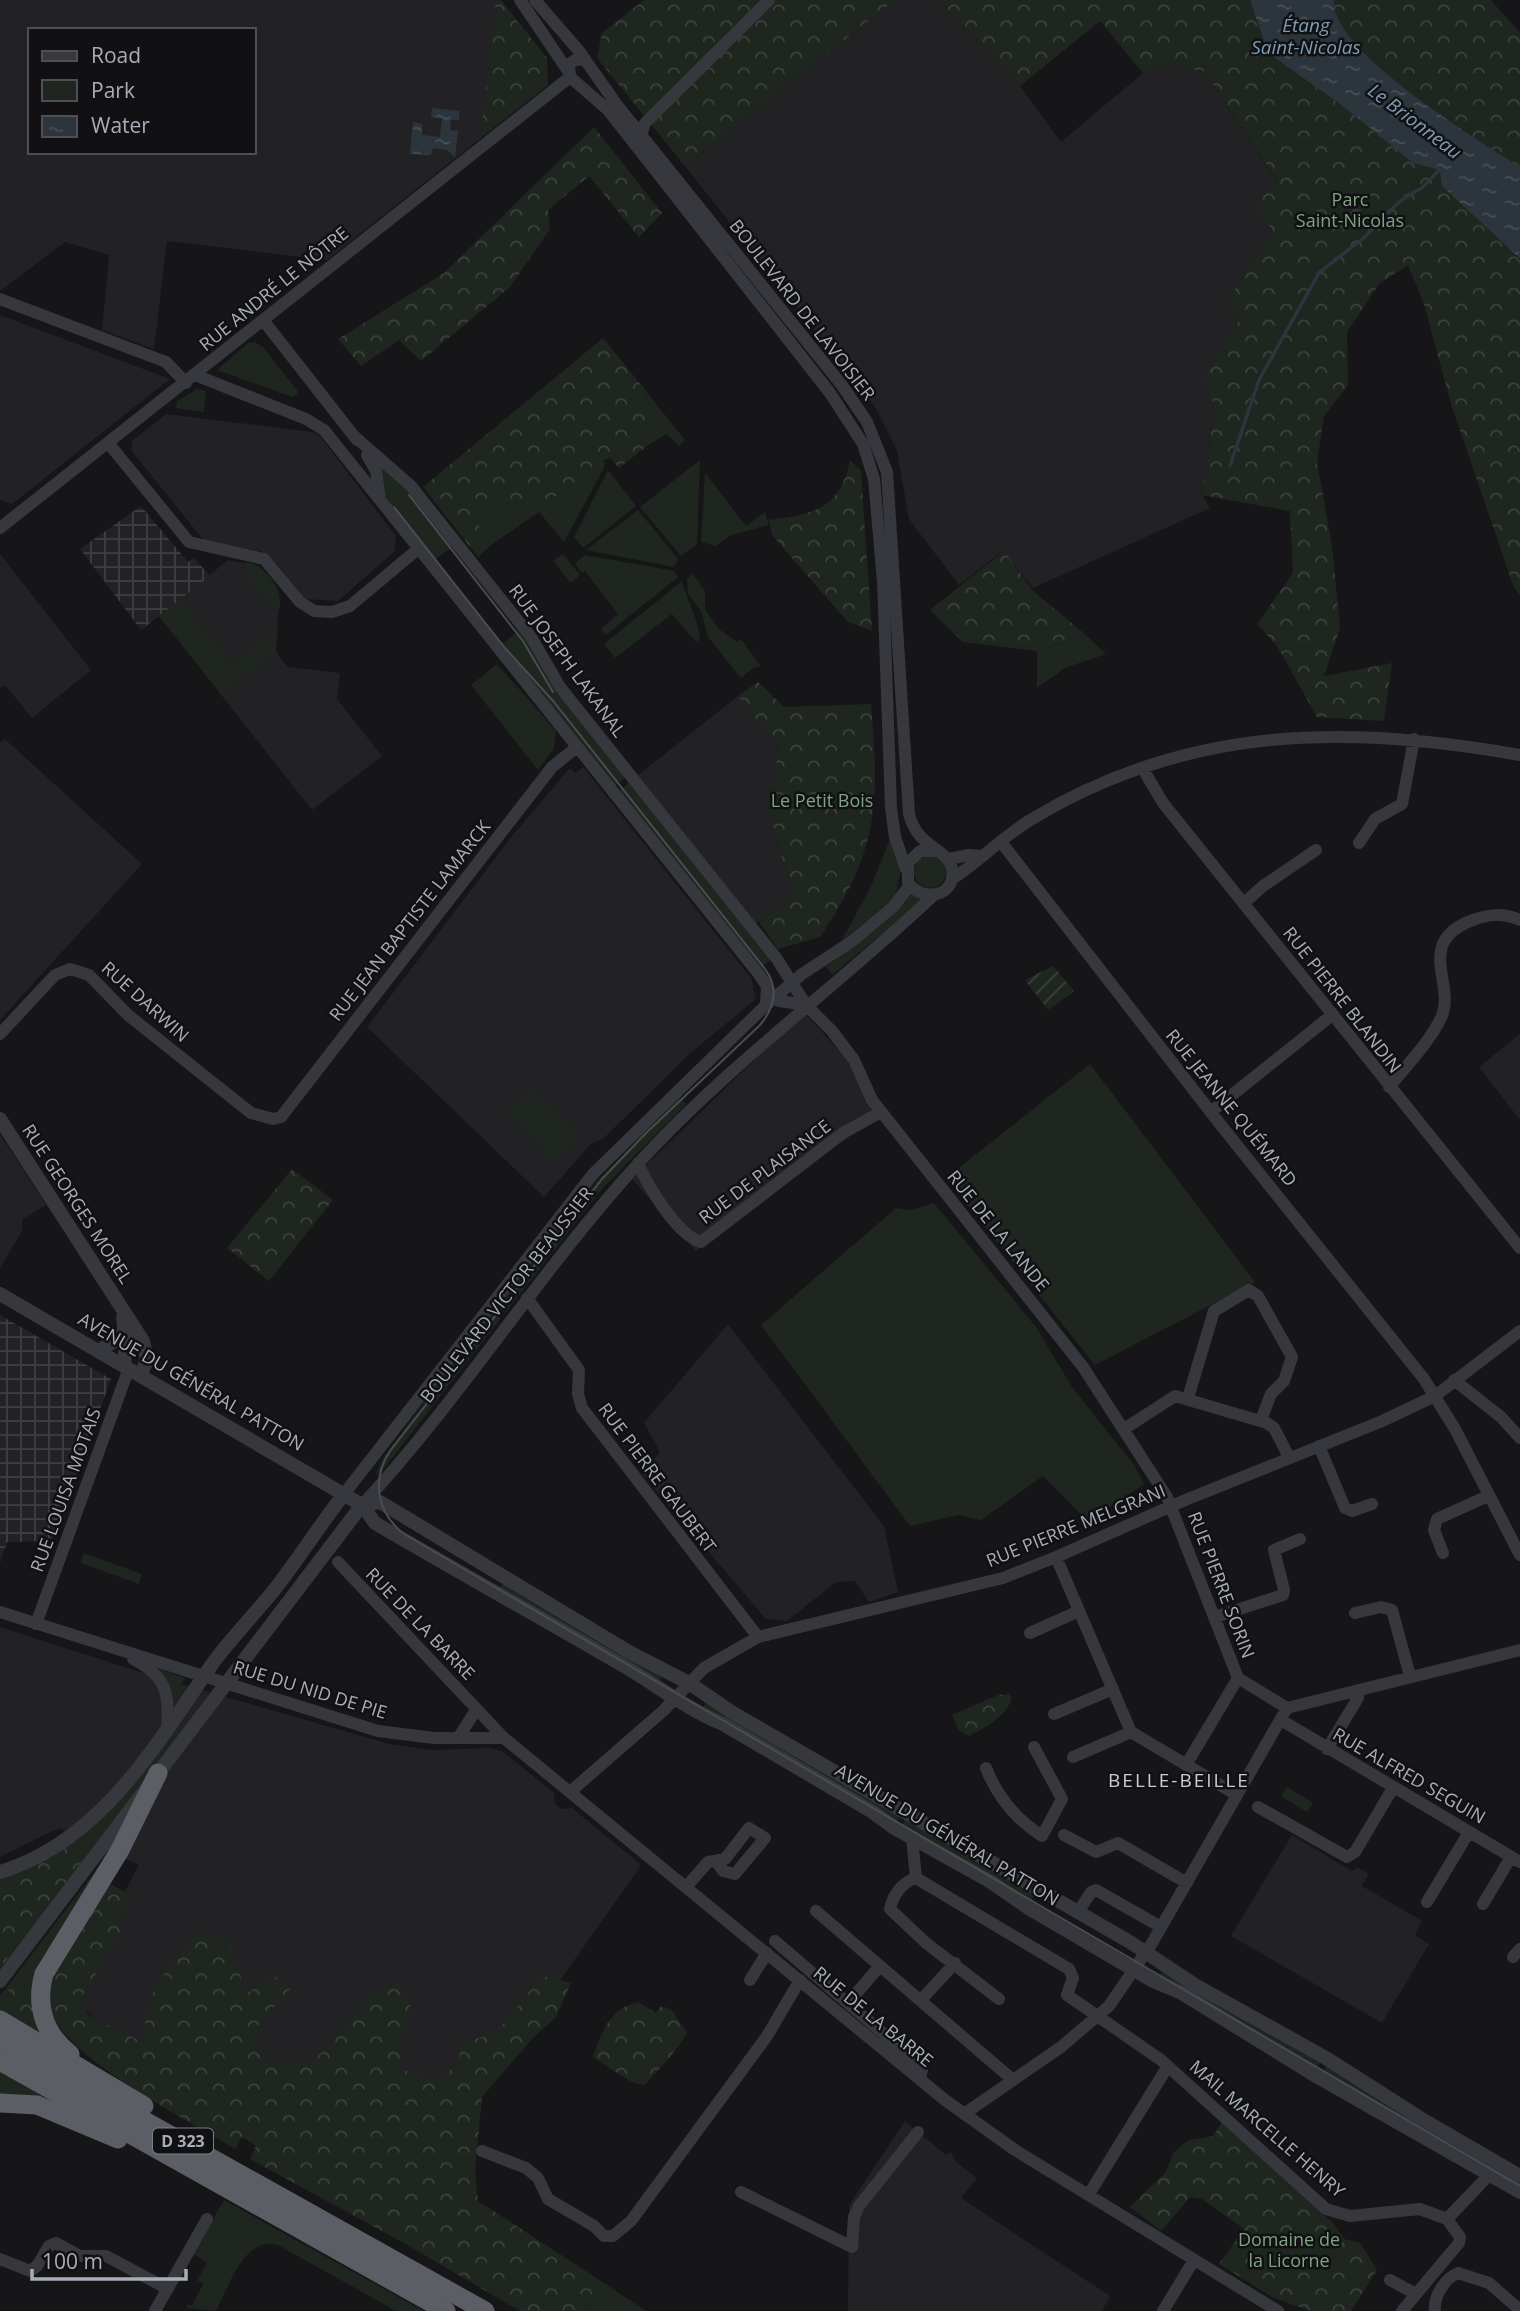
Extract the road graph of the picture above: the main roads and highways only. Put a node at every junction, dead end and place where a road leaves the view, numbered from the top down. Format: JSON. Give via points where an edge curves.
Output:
{"nodes":[{"id":1,"x":160,"y":1770,"type":"road end"},
{"id":2,"x":0,"y":2020,"type":"edge"},
{"id":3,"x":0,"y":2040,"type":"edge"},
{"id":4,"x":0,"y":2061,"type":"edge"},
{"id":5,"x":116,"y":2088,"type":"junction"},
{"id":6,"x":0,"y":2105,"type":"edge"},
{"id":7,"x":205,"y":2176,"type":"junction"},
{"id":8,"x":365,"y":2242,"type":"junction"},
{"id":9,"x":446,"y":2311,"type":"edge"},
{"id":10,"x":485,"y":2311,"type":"edge"}],
"edges":[{"from":1,"to":5,"type":"highway","via":[[120,1850],[44,1974],[39,1996],[45,2022],[63,2049]]},
{"from":2,"to":5,"type":"highway"},
{"from":3,"to":8,"type":"highway","number":"D 323"},
{"from":4,"to":7,"type":"highway","number":"D 323"},
{"from":5,"to":8,"type":"highway","via":[[217,2153],[346,2226]]},
{"from":6,"to":7,"type":"highway","via":[[20,2103],[56,2112],[191,2175]]},
{"from":7,"to":9,"type":"highway","number":"D 323"},
{"from":8,"to":10,"type":"highway","number":"D 323"}]}
